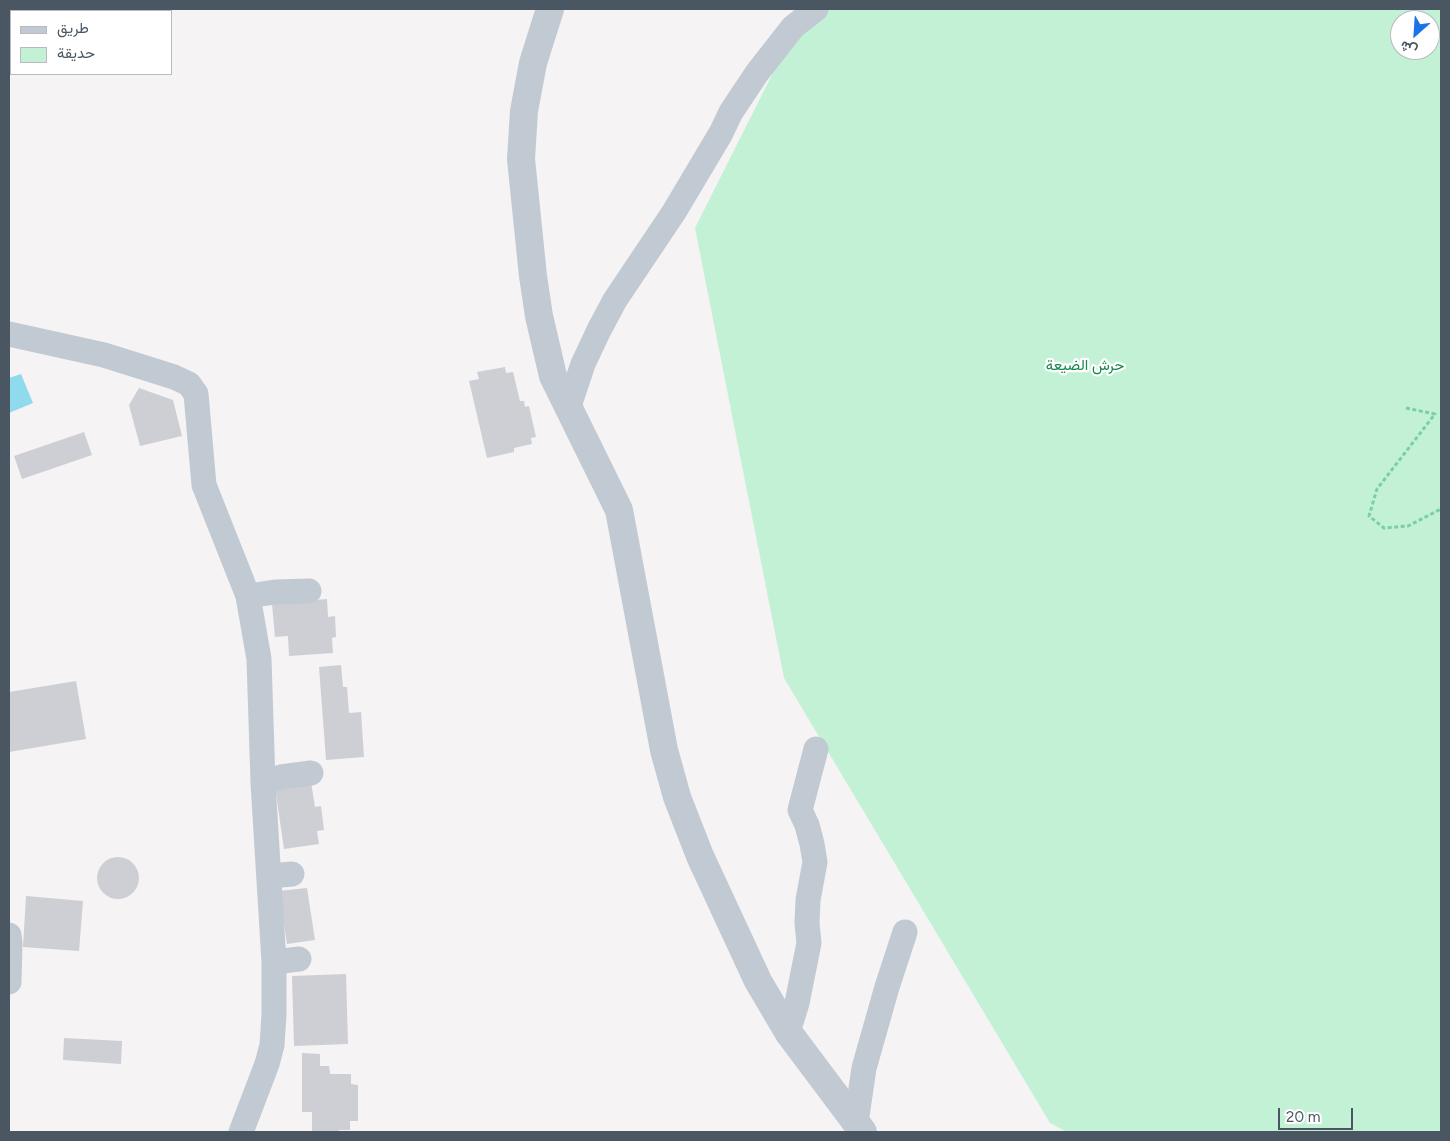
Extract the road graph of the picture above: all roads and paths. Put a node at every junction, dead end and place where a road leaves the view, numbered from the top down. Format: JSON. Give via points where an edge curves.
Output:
{"nodes":[{"id":1,"x":550,"y":9,"type":"edge"},
{"id":2,"x":816,"y":9,"type":"edge"},
{"id":3,"x":9,"y":334,"type":"edge"},
{"id":4,"x":1406,"y":408,"type":"dead end"},
{"id":5,"x":568,"y":409,"type":"junction"},
{"id":6,"x":1441,"y":509,"type":"edge"},
{"id":7,"x":309,"y":591,"type":"dead end"},
{"id":8,"x":248,"y":596,"type":"junction"},
{"id":9,"x":816,"y":749,"type":"dead end"},
{"id":10,"x":311,"y":773,"type":"dead end"},
{"id":11,"x":263,"y":783,"type":"junction"},
{"id":12,"x":905,"y":932,"type":"dead end"},
{"id":13,"x":9,"y":935,"type":"edge"},
{"id":14,"x":299,"y":959,"type":"dead end"},
{"id":15,"x":274,"y":962,"type":"junction"},
{"id":16,"x":9,"y":982,"type":"edge"},
{"id":17,"x":788,"y":1032,"type":"junction"},
{"id":18,"x":860,"y":1128,"type":"edge"},
{"id":19,"x":241,"y":1132,"type":"edge"}],
"edges":[{"from":1,"to":5,"type":"street","via":[[532,63],[521,159],[539,316],[553,376]]},
{"from":2,"to":5,"type":"street","via":[[793,28],[731,112],[674,212],[615,300],[582,364]]},
{"from":3,"to":8,"type":"street","via":[[104,355],[189,384],[196,394],[204,485]]},
{"from":4,"to":6,"type":"path","via":[[1435,414],[1377,490],[1369,516],[1384,528],[1408,526]]},
{"from":5,"to":17,"type":"street","via":[[620,510],[664,750],[677,797],[700,856],[758,981]]},
{"from":7,"to":8,"type":"street"},
{"from":8,"to":11,"type":"street","via":[[259,659]]},
{"from":9,"to":17,"type":"street","via":[[800,810],[811,837],[815,862],[808,900],[809,942],[798,1002]]},
{"from":10,"to":11,"type":"street"},
{"from":11,"to":15,"type":"street","via":[[280,875]]},
{"from":12,"to":18,"type":"street","via":[[864,1068]]},
{"from":13,"to":16,"type":"street"},
{"from":14,"to":15,"type":"street"},
{"from":15,"to":19,"type":"street","via":[[272,1045]]},
{"from":17,"to":18,"type":"street"}]}
